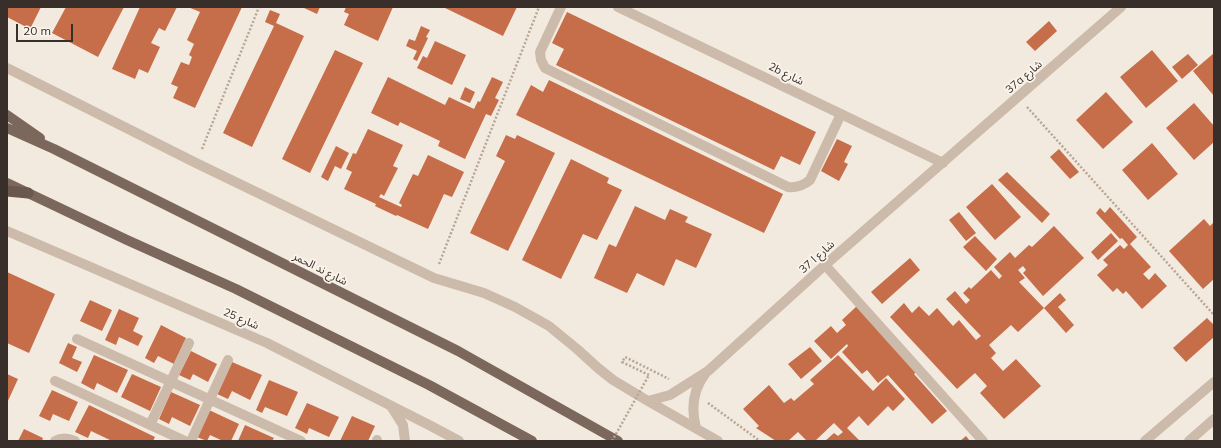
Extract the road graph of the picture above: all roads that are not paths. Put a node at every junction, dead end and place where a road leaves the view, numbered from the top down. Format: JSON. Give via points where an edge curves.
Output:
{"nodes":[{"id":1,"x":561,"y":7,"type":"edge"},
{"id":2,"x":618,"y":7,"type":"edge"},
{"id":3,"x":1121,"y":7,"type":"edge"},
{"id":4,"x":7,"y":68,"type":"edge"},
{"id":5,"x":841,"y":114,"type":"junction"},
{"id":6,"x":7,"y":115,"type":"edge"},
{"id":7,"x":7,"y":128,"type":"edge"},
{"id":8,"x":54,"y":149,"type":"junction"},
{"id":9,"x":943,"y":163,"type":"junction"},
{"id":10,"x":7,"y":183,"type":"edge"},
{"id":11,"x":7,"y":191,"type":"edge"},
{"id":12,"x":28,"y":194,"type":"junction"},
{"id":13,"x":7,"y":232,"type":"edge"},
{"id":14,"x":825,"y":265,"type":"junction"},
{"id":15,"x":77,"y":339,"type":"dead end"},
{"id":16,"x":189,"y":343,"type":"dead end"},
{"id":17,"x":228,"y":360,"type":"dead end"},
{"id":18,"x":708,"y":371,"type":"junction"},
{"id":19,"x":55,"y":381,"type":"dead end"},
{"id":20,"x":170,"y":382,"type":"junction"},
{"id":21,"x":1214,"y":382,"type":"edge"},
{"id":22,"x":210,"y":400,"type":"junction"},
{"id":23,"x":648,"y":402,"type":"junction"},
{"id":24,"x":391,"y":406,"type":"junction"},
{"id":25,"x":1214,"y":419,"type":"edge"},
{"id":26,"x":150,"y":425,"type":"junction"},
{"id":27,"x":696,"y":428,"type":"junction"},
{"id":28,"x":165,"y":431,"type":"junction"},
{"id":29,"x":282,"y":437,"type":"edge"},
{"id":30,"x":55,"y":441,"type":"edge"},
{"id":31,"x":75,"y":441,"type":"edge"},
{"id":32,"x":160,"y":441,"type":"edge"},
{"id":33,"x":185,"y":441,"type":"edge"},
{"id":34,"x":191,"y":441,"type":"edge"},
{"id":35,"x":300,"y":441,"type":"edge"},
{"id":36,"x":405,"y":441,"type":"edge"},
{"id":37,"x":459,"y":441,"type":"edge"},
{"id":38,"x":532,"y":441,"type":"edge"},
{"id":39,"x":618,"y":441,"type":"edge"},
{"id":40,"x":718,"y":441,"type":"edge"},
{"id":41,"x":983,"y":441,"type":"edge"},
{"id":42,"x":1145,"y":441,"type":"edge"},
{"id":43,"x":1189,"y":441,"type":"edge"}],
"edges":[{"from":1,"to":5,"type":"street","via":[[540,52],[545,68],[788,187],[800,186],[810,180]]},
{"from":2,"to":5,"type":"street","name":"2b شارع"},
{"from":3,"to":9,"type":"street","name":"37a شارع"},
{"from":4,"to":23,"type":"street","via":[[434,278],[484,293],[515,307],[548,326],[613,380]]},
{"from":5,"to":9,"type":"street","name":"2b شارع"},
{"from":6,"to":8,"type":"main road"},
{"from":7,"to":8,"type":"main road","name":"شارع ند الحمر"},
{"from":8,"to":39,"type":"main road","name":"شارع ند الحمر","via":[[458,351]]},
{"from":9,"to":14,"type":"street","name":"شارع ا 37"},
{"from":10,"to":12,"type":"main road"},
{"from":11,"to":12,"type":"highway"},
{"from":12,"to":38,"type":"main road","via":[[236,289],[429,385]]},
{"from":13,"to":24,"type":"street","name":"شارع 25","via":[[267,343]]},
{"from":14,"to":18,"type":"street","name":"شارع ا 37"},
{"from":14,"to":41,"type":"street"},
{"from":15,"to":20,"type":"street"},
{"from":16,"to":20,"type":"street"},
{"from":17,"to":22,"type":"street"},
{"from":18,"to":23,"type":"street","name":"شارع ا 37","via":[[670,395]]},
{"from":18,"to":27,"type":"street","name":"شارع ا 37","via":[[695,394],[693,408]]},
{"from":19,"to":26,"type":"street"},
{"from":20,"to":22,"type":"street"},
{"from":20,"to":26,"type":"street"},
{"from":21,"to":42,"type":"street"},
{"from":22,"to":29,"type":"street"},
{"from":22,"to":34,"type":"street"},
{"from":23,"to":27,"type":"street"},
{"from":24,"to":36,"type":"street","via":[[403,425]]},
{"from":24,"to":37,"type":"street","name":"شارع 25"},
{"from":25,"to":43,"type":"street"},
{"from":26,"to":28,"type":"street"},
{"from":27,"to":40,"type":"street"},
{"from":28,"to":32,"type":"street"},
{"from":28,"to":33,"type":"street"},
{"from":29,"to":35,"type":"street"},
{"from":30,"to":31,"type":"street","via":[[66,438]]}]}
